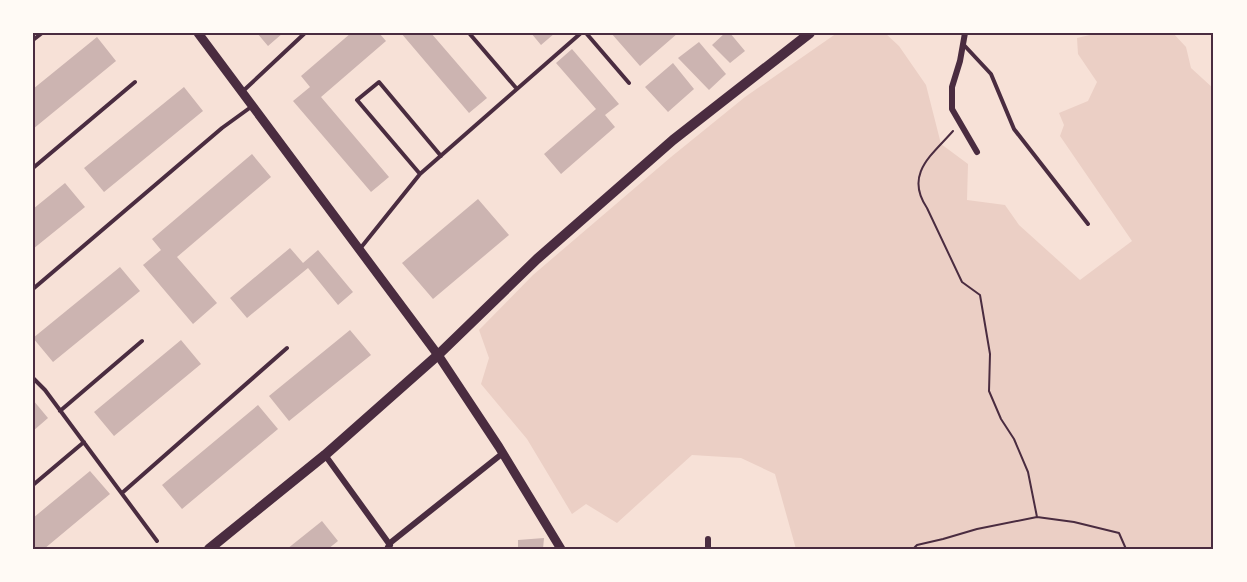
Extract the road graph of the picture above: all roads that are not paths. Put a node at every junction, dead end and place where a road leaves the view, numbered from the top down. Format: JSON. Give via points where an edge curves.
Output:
{"nodes":[{"id":1,"x":42,"y":33,"type":"edge"},
{"id":2,"x":198,"y":33,"type":"edge"},
{"id":3,"x":305,"y":33,"type":"edge"},
{"id":4,"x":469,"y":33,"type":"edge"},
{"id":5,"x":581,"y":33,"type":"edge"},
{"id":6,"x":586,"y":33,"type":"edge"},
{"id":7,"x":810,"y":33,"type":"edge"},
{"id":8,"x":965,"y":33,"type":"edge"},
{"id":9,"x":33,"y":40,"type":"edge"},
{"id":10,"x":963,"y":44,"type":"junction"},
{"id":11,"x":135,"y":82,"type":"dead end"},
{"id":12,"x":629,"y":84,"type":"dead end"},
{"id":13,"x":517,"y":89,"type":"junction"},
{"id":14,"x":242,"y":92,"type":"junction"},
{"id":15,"x":252,"y":106,"type":"junction"},
{"id":16,"x":977,"y":152,"type":"dead end"},
{"id":17,"x":441,"y":156,"type":"junction"},
{"id":18,"x":33,"y":168,"type":"edge"},
{"id":19,"x":420,"y":174,"type":"junction"},
{"id":20,"x":1088,"y":224,"type":"dead end"},
{"id":21,"x":359,"y":250,"type":"junction"},
{"id":22,"x":33,"y":289,"type":"edge"},
{"id":23,"x":142,"y":341,"type":"dead end"},
{"id":24,"x":287,"y":348,"type":"dead end"},
{"id":25,"x":438,"y":355,"type":"junction"},
{"id":26,"x":33,"y":378,"type":"edge"},
{"id":27,"x":60,"y":411,"type":"junction"},
{"id":28,"x":84,"y":442,"type":"junction"},
{"id":29,"x":503,"y":453,"type":"junction"},
{"id":30,"x":325,"y":454,"type":"junction"},
{"id":31,"x":33,"y":485,"type":"edge"},
{"id":32,"x":123,"y":493,"type":"junction"},
{"id":33,"x":708,"y":539,"type":"dead end"},
{"id":34,"x":157,"y":541,"type":"dead end"},
{"id":35,"x":389,"y":547,"type":"edge"},
{"id":36,"x":209,"y":549,"type":"edge"},
{"id":37,"x":561,"y":549,"type":"edge"},
{"id":38,"x":708,"y":549,"type":"edge"}],
"edges":[{"from":1,"to":9,"type":"lane"},
{"from":2,"to":14,"type":"street"},
{"from":3,"to":14,"type":"lane"},
{"from":4,"to":13,"type":"lane"},
{"from":5,"to":13,"type":"lane"},
{"from":6,"to":12,"type":"lane"},
{"from":7,"to":25,"type":"main road","via":[[597,205]]},
{"from":8,"to":10,"type":"street"},
{"from":10,"to":16,"type":"street","via":[[952,87],[952,109]]},
{"from":10,"to":20,"type":"lane","via":[[991,74],[1014,129]]},
{"from":11,"to":18,"type":"lane"},
{"from":13,"to":17,"type":"lane"},
{"from":14,"to":15,"type":"street"},
{"from":15,"to":21,"type":"street"},
{"from":15,"to":22,"type":"lane"},
{"from":17,"to":19,"type":"lane"},
{"from":17,"to":19,"type":"lane","via":[[379,82],[357,100]]},
{"from":19,"to":21,"type":"lane"},
{"from":21,"to":25,"type":"street"},
{"from":23,"to":27,"type":"lane"},
{"from":24,"to":32,"type":"lane"},
{"from":25,"to":29,"type":"street"},
{"from":25,"to":30,"type":"main road"},
{"from":26,"to":27,"type":"lane"},
{"from":27,"to":28,"type":"lane"},
{"from":28,"to":31,"type":"lane"},
{"from":28,"to":32,"type":"lane"},
{"from":29,"to":35,"type":"street"},
{"from":29,"to":37,"type":"street"},
{"from":30,"to":35,"type":"street"},
{"from":30,"to":36,"type":"main road"},
{"from":32,"to":34,"type":"lane"},
{"from":33,"to":38,"type":"street"}]}
